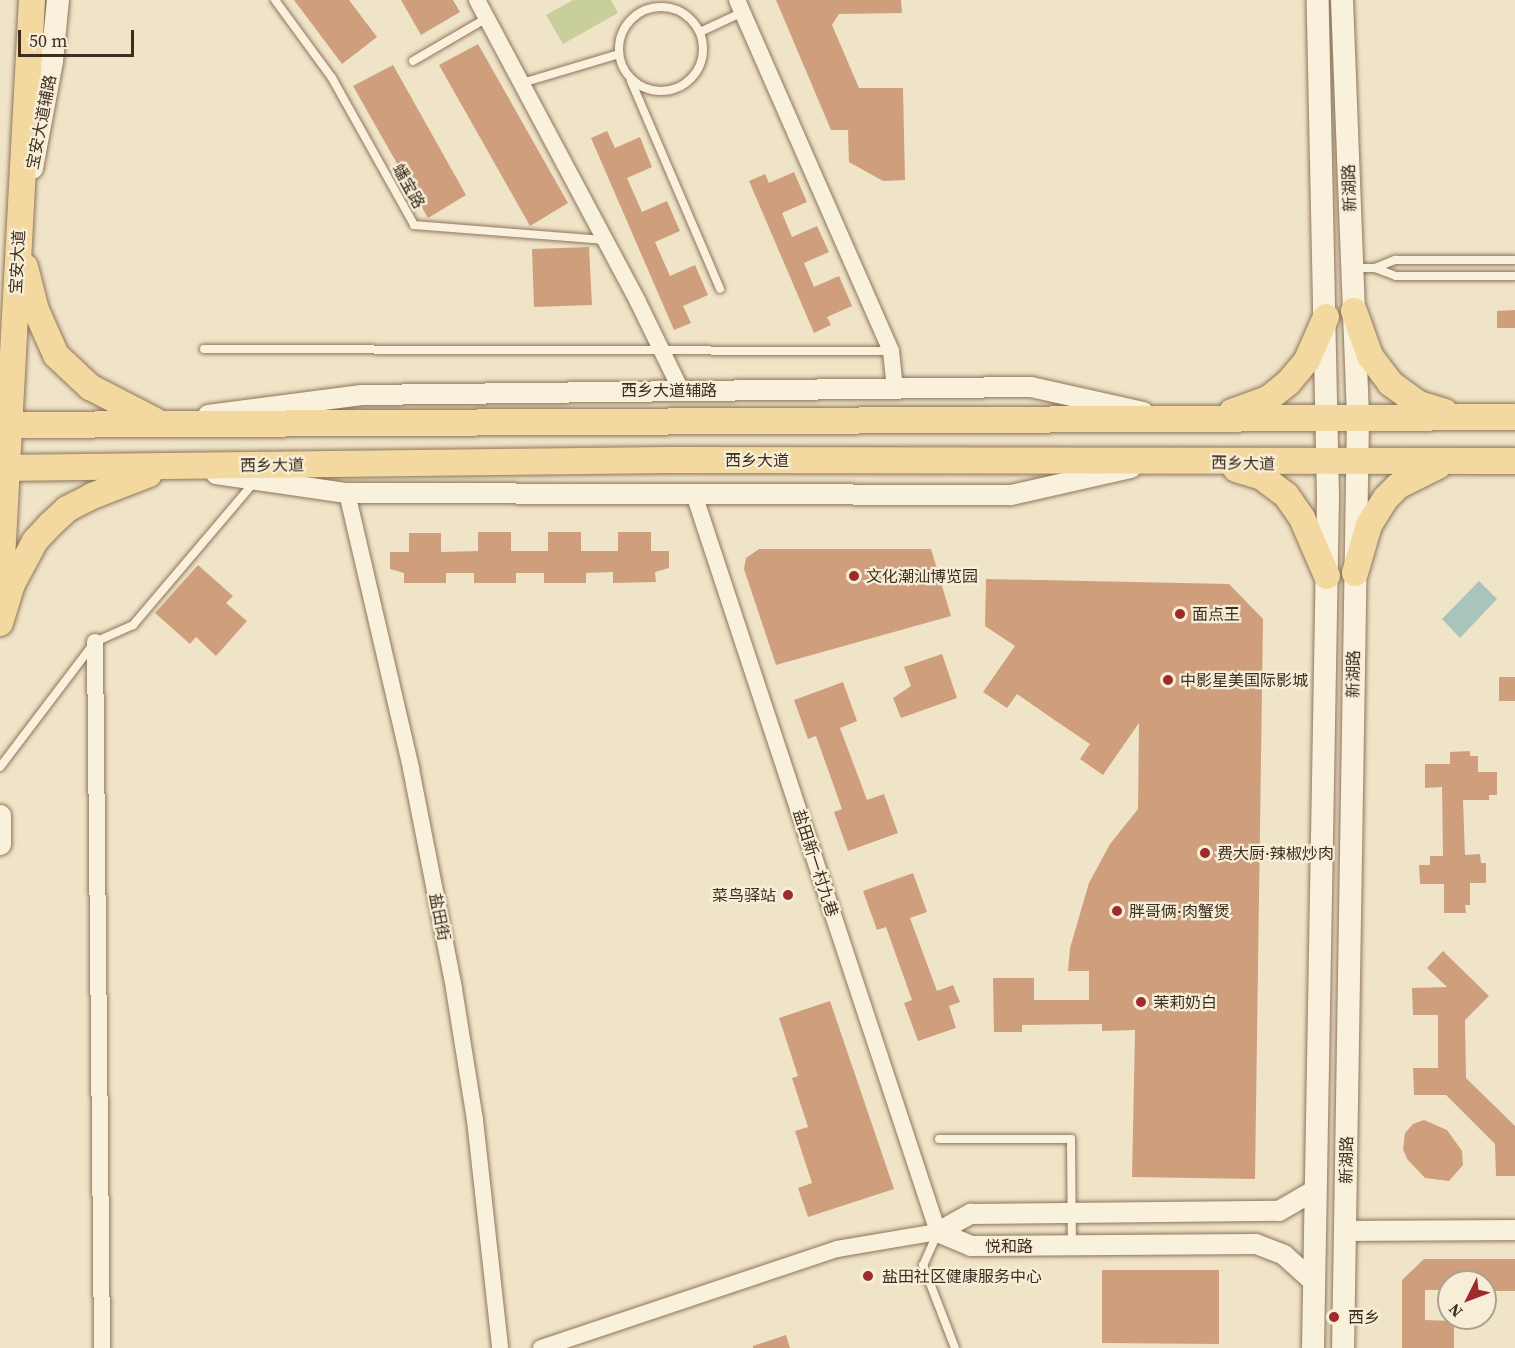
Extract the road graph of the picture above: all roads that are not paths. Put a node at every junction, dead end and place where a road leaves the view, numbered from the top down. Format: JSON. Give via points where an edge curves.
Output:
{"nodes":[{"id":1,"x":32,"y":0,"type":"edge"},
{"id":2,"x":58,"y":0,"type":"edge"},
{"id":3,"x":275,"y":0,"type":"edge"},
{"id":4,"x":477,"y":0,"type":"edge"},
{"id":5,"x":1318,"y":0,"type":"edge"},
{"id":6,"x":1342,"y":0,"type":"edge"},
{"id":7,"x":740,"y":6,"type":"edge"},
{"id":8,"x":487,"y":18,"type":"junction"},
{"id":9,"x":700,"y":32,"type":"junction"},
{"id":10,"x":619,"y":54,"type":"junction"},
{"id":11,"x":413,"y":61,"type":"dead end"},
{"id":12,"x":630,"y":78,"type":"junction"},
{"id":13,"x":522,"y":83,"type":"junction"},
{"id":14,"x":605,"y":240,"type":"junction"},
{"id":15,"x":18,"y":243,"type":"junction"},
{"id":16,"x":1515,"y":260,"type":"edge"},
{"id":17,"x":1353,"y":268,"type":"junction"},
{"id":18,"x":1375,"y":268,"type":"junction"},
{"id":19,"x":1515,"y":276,"type":"edge"},
{"id":20,"x":720,"y":289,"type":"dead end"},
{"id":21,"x":1354,"y":311,"type":"junction"},
{"id":22,"x":1326,"y":317,"type":"junction"},
{"id":23,"x":204,"y":349,"type":"dead end"},
{"id":24,"x":662,"y":350,"type":"junction"},
{"id":25,"x":891,"y":351,"type":"junction"},
{"id":26,"x":895,"y":388,"type":"junction"},
{"id":27,"x":681,"y":390,"type":"junction"},
{"id":28,"x":1515,"y":417,"type":"edge"},
{"id":29,"x":1358,"y":418,"type":"junction"},
{"id":30,"x":1466,"y":418,"type":"junction"},
{"id":31,"x":1175,"y":419,"type":"junction"},
{"id":32,"x":1205,"y":419,"type":"junction"},
{"id":33,"x":1328,"y":419,"type":"junction"},
{"id":34,"x":161,"y":423,"type":"junction"},
{"id":35,"x":4,"y":425,"type":"edge"},
{"id":36,"x":1515,"y":461,"type":"edge"},
{"id":37,"x":1157,"y":462,"type":"junction"},
{"id":38,"x":1213,"y":462,"type":"junction"},
{"id":39,"x":1458,"y":462,"type":"junction"},
{"id":40,"x":1328,"y":463,"type":"junction"},
{"id":41,"x":1357,"y":463,"type":"junction"},
{"id":42,"x":169,"y":467,"type":"junction"},
{"id":43,"x":4,"y":468,"type":"edge"},
{"id":44,"x":1515,"y":470,"type":"edge"},
{"id":45,"x":258,"y":473,"type":"junction"},
{"id":46,"x":347,"y":492,"type":"junction"},
{"id":47,"x":694,"y":494,"type":"junction"},
{"id":48,"x":1355,"y":573,"type":"junction"},
{"id":49,"x":1327,"y":576,"type":"junction"},
{"id":50,"x":0,"y":596,"type":"edge"},
{"id":51,"x":0,"y":623,"type":"edge"},
{"id":52,"x":95,"y":642,"type":"junction"},
{"id":53,"x":0,"y":767,"type":"edge"},
{"id":54,"x":0,"y":816,"type":"edge"},
{"id":55,"x":0,"y":844,"type":"edge"},
{"id":56,"x":939,"y":1139,"type":"dead end"},
{"id":57,"x":1315,"y":1190,"type":"junction"},
{"id":58,"x":1072,"y":1214,"type":"junction"},
{"id":59,"x":1515,"y":1230,"type":"edge"},
{"id":60,"x":1344,"y":1231,"type":"junction"},
{"id":61,"x":938,"y":1233,"type":"junction"},
{"id":62,"x":1072,"y":1246,"type":"junction"},
{"id":63,"x":1314,"y":1282,"type":"junction"},
{"id":64,"x":102,"y":1348,"type":"edge"},
{"id":65,"x":500,"y":1348,"type":"edge"},
{"id":66,"x":541,"y":1348,"type":"edge"},
{"id":67,"x":955,"y":1348,"type":"edge"},
{"id":68,"x":1313,"y":1348,"type":"edge"},
{"id":69,"x":1343,"y":1348,"type":"edge"}],
"edges":[{"from":1,"to":15,"type":"main road","name":"宝安大道"},
{"from":2,"to":15,"type":"main road","name":"宝安大道辅路","via":[[52,61]]},
{"from":3,"to":14,"type":"lane","name":"蟠宝路","via":[[332,78],[414,225]]},
{"from":4,"to":8,"type":"street"},
{"from":5,"to":22,"type":"main road","name":"新湖路"},
{"from":6,"to":17,"type":"main road","name":"新湖路"},
{"from":7,"to":9,"type":"lane"},
{"from":7,"to":25,"type":"street"},
{"from":8,"to":11,"type":"lane"},
{"from":8,"to":13,"type":"street"},
{"from":9,"to":10,"type":"lane","via":[[692,20],[677,10],[650,8],[626,25]]},
{"from":9,"to":12,"type":"lane","via":[[702,61],[685,84],[654,90]]},
{"from":10,"to":12,"type":"lane"},
{"from":10,"to":13,"type":"lane"},
{"from":12,"to":20,"type":"lane"},
{"from":13,"to":14,"type":"street"},
{"from":14,"to":24,"type":"street"},
{"from":15,"to":34,"type":"main road","via":[[36,310],[56,355],[90,387]]},
{"from":15,"to":35,"type":"main road","name":"宝安大道"},
{"from":16,"to":18,"type":"lane","via":[[1395,260]]},
{"from":17,"to":18,"type":"lane"},
{"from":17,"to":21,"type":"main road","name":"新湖路"},
{"from":18,"to":19,"type":"lane","via":[[1396,276]]},
{"from":21,"to":29,"type":"main road","name":"新湖路"},
{"from":21,"to":30,"type":"main road","via":[[1370,356],[1390,383],[1419,404]]},
{"from":22,"to":32,"type":"main road","via":[[1307,360],[1282,388],[1251,407]]},
{"from":22,"to":33,"type":"main road","name":"新湖路"},
{"from":23,"to":24,"type":"lane"},
{"from":24,"to":25,"type":"lane"},
{"from":24,"to":27,"type":"street"},
{"from":25,"to":26,"type":"street"},
{"from":26,"to":27,"type":"street","name":"西乡大道辅路"},
{"from":26,"to":31,"type":"street","name":"西乡大道辅路","via":[[1031,387]]},
{"from":27,"to":34,"type":"street","name":"西乡大道辅路","via":[[362,395]]},
{"from":28,"to":30,"type":"main road"},
{"from":29,"to":30,"type":"main road"},
{"from":29,"to":33,"type":"main road"},
{"from":29,"to":41,"type":"main road","name":"新湖路"},
{"from":31,"to":32,"type":"main road"},
{"from":31,"to":34,"type":"main road"},
{"from":32,"to":33,"type":"main road"},
{"from":33,"to":40,"type":"main road","name":"新湖路"},
{"from":34,"to":35,"type":"main road"},
{"from":35,"to":43,"type":"main road","name":"宝安大道"},
{"from":36,"to":39,"type":"main road","name":"西乡大道"},
{"from":37,"to":38,"type":"main road","name":"西乡大道"},
{"from":37,"to":45,"type":"main road","name":"西乡大道","via":[[671,460]]},
{"from":37,"to":47,"type":"street","via":[[1011,495]]},
{"from":38,"to":40,"type":"main road","name":"西乡大道"},
{"from":38,"to":49,"type":"main road","via":[[1262,477],[1286,495],[1302,518]]},
{"from":39,"to":41,"type":"main road","name":"西乡大道"},
{"from":39,"to":44,"type":"street"},
{"from":39,"to":48,"type":"main road","via":[[1406,482],[1386,498],[1369,525]]},
{"from":40,"to":41,"type":"main road","name":"西乡大道"},
{"from":40,"to":49,"type":"main road","name":"新湖路"},
{"from":41,"to":48,"type":"main road","name":"新湖路"},
{"from":42,"to":43,"type":"main road","name":"西乡大道"},
{"from":42,"to":45,"type":"main road","name":"西乡大道"},
{"from":42,"to":51,"type":"main road","via":[[67,509],[35,541],[11,586]]},
{"from":43,"to":50,"type":"main road","name":"宝安大道"},
{"from":45,"to":46,"type":"street"},
{"from":45,"to":52,"type":"lane","via":[[133,625]]},
{"from":46,"to":47,"type":"street"},
{"from":46,"to":65,"type":"street","name":"盐田街","via":[[411,769],[454,990],[475,1120]]},
{"from":47,"to":61,"type":"street","name":"盐田新一村九巷"},
{"from":48,"to":60,"type":"main road","name":"新湖路"},
{"from":49,"to":57,"type":"main road","name":"新湖路"},
{"from":52,"to":53,"type":"lane"},
{"from":52,"to":64,"type":"street"},
{"from":54,"to":55,"type":"main road"},
{"from":56,"to":58,"type":"lane","via":[[1071,1139]]},
{"from":57,"to":58,"type":"street","name":"悦和路","via":[[1279,1211]]},
{"from":57,"to":63,"type":"main road","name":"新湖路"},
{"from":58,"to":61,"type":"street","name":"悦和路","via":[[971,1214]]},
{"from":58,"to":62,"type":"lane"},
{"from":59,"to":60,"type":"street"},
{"from":60,"to":69,"type":"main road","name":"新湖路"},
{"from":61,"to":62,"type":"street","name":"悦和路","via":[[971,1246]]},
{"from":61,"to":66,"type":"street","via":[[837,1249]]},
{"from":61,"to":67,"type":"lane","via":[[923,1265]]},
{"from":62,"to":63,"type":"street","name":"悦和路","via":[[1256,1244],[1284,1255]]},
{"from":63,"to":68,"type":"main road","name":"新湖路"}]}
